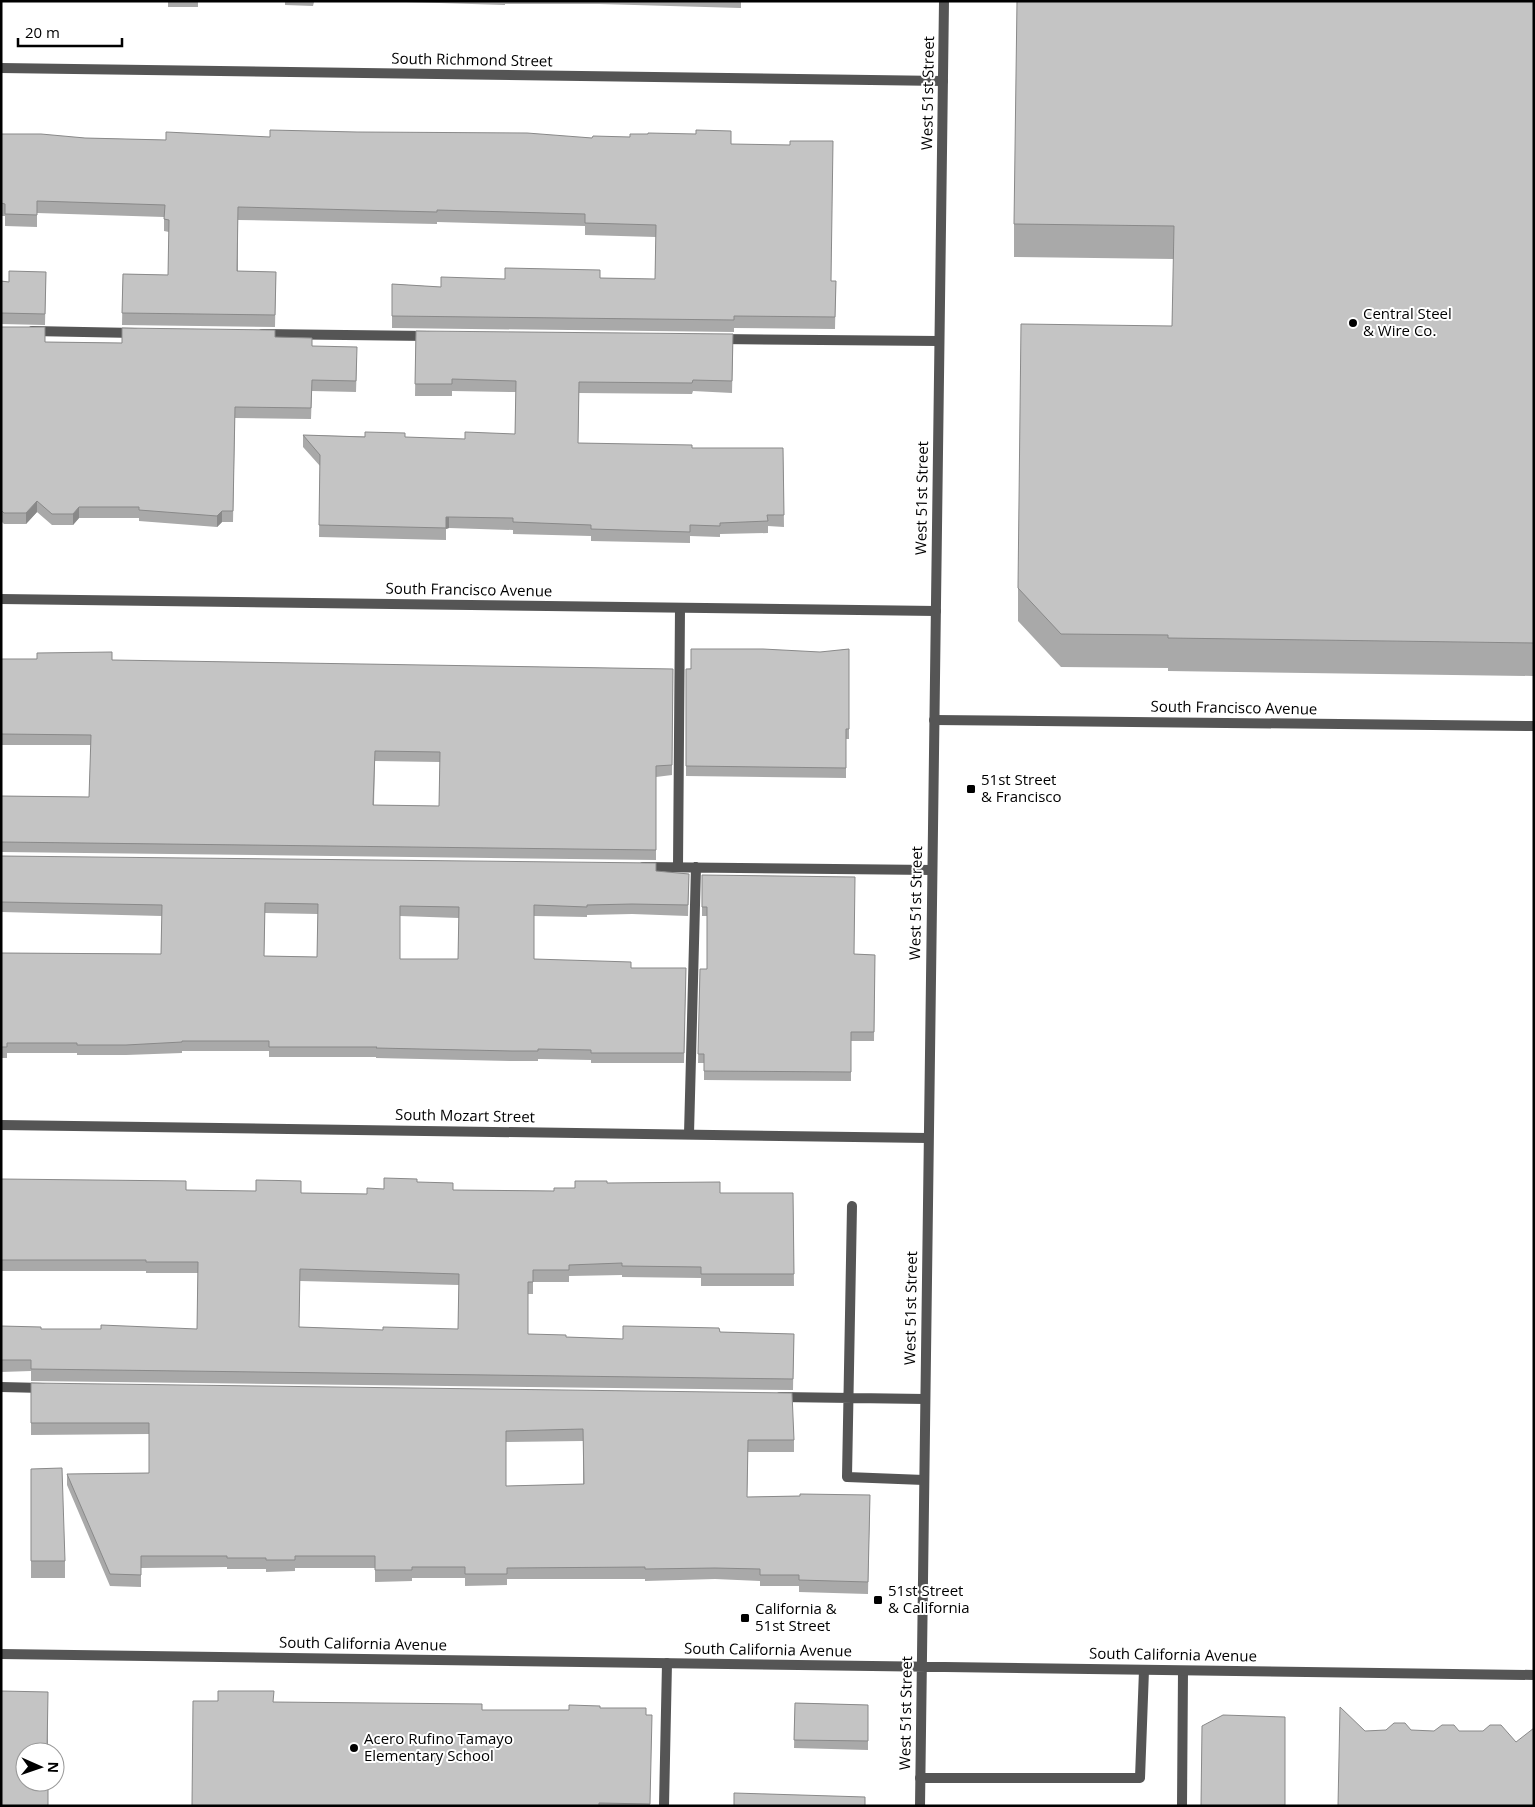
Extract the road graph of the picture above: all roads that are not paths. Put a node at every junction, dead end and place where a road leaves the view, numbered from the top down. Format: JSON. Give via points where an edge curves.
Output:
{"nodes":[{"id":1,"x":944,"y":1,"type":"edge"},
{"id":2,"x":1,"y":68,"type":"edge"},
{"id":3,"x":943,"y":81,"type":"junction"},
{"id":4,"x":21,"y":331,"type":"edge"},
{"id":5,"x":150,"y":333,"type":"edge"},
{"id":6,"x":249,"y":334,"type":"edge"},
{"id":7,"x":437,"y":336,"type":"edge"},
{"id":8,"x":714,"y":339,"type":"edge"},
{"id":9,"x":939,"y":341,"type":"junction"},
{"id":10,"x":1,"y":599,"type":"edge"},
{"id":11,"x":680,"y":608,"type":"junction"},
{"id":12,"x":936,"y":611,"type":"junction"},
{"id":13,"x":934,"y":720,"type":"junction"},
{"id":14,"x":1534,"y":726,"type":"edge"},
{"id":15,"x":628,"y":866,"type":"edge"},
{"id":16,"x":678,"y":867,"type":"junction"},
{"id":17,"x":696,"y":867,"type":"junction"},
{"id":18,"x":932,"y":870,"type":"junction"},
{"id":19,"x":1,"y":1125,"type":"edge"},
{"id":20,"x":689,"y":1134,"type":"junction"},
{"id":21,"x":928,"y":1138,"type":"junction"},
{"id":22,"x":852,"y":1206,"type":"dead end"},
{"id":23,"x":1,"y":1387,"type":"edge"},
{"id":24,"x":51,"y":1388,"type":"edge"},
{"id":25,"x":768,"y":1397,"type":"edge"},
{"id":26,"x":847,"y":1398,"type":"junction"},
{"id":27,"x":925,"y":1399,"type":"junction"},
{"id":28,"x":924,"y":1480,"type":"junction"},
{"id":29,"x":1,"y":1654,"type":"edge"},
{"id":30,"x":667,"y":1663,"type":"junction"},
{"id":31,"x":921,"y":1667,"type":"junction"},
{"id":32,"x":1144,"y":1670,"type":"junction"},
{"id":33,"x":1183,"y":1671,"type":"junction"},
{"id":34,"x":1534,"y":1675,"type":"edge"},
{"id":35,"x":920,"y":1778,"type":"junction"},
{"id":36,"x":664,"y":1806,"type":"edge"},
{"id":37,"x":920,"y":1806,"type":"edge"},
{"id":38,"x":1182,"y":1806,"type":"edge"}],
"edges":[{"from":1,"to":3,"type":"street","name":"West 51st Street"},
{"from":2,"to":3,"type":"street","name":"South Richmond Street"},
{"from":3,"to":9,"type":"street","name":"West 51st Street"},
{"from":4,"to":5,"type":"street"},
{"from":6,"to":7,"type":"street"},
{"from":8,"to":9,"type":"street"},
{"from":9,"to":12,"type":"street","name":"West 51st Street"},
{"from":10,"to":11,"type":"street","name":"South Francisco Avenue"},
{"from":11,"to":12,"type":"street","name":"South Francisco Avenue"},
{"from":11,"to":16,"type":"street"},
{"from":12,"to":13,"type":"street","name":"West 51st Street"},
{"from":13,"to":14,"type":"street","name":"South Francisco Avenue"},
{"from":13,"to":18,"type":"street","name":"West 51st Street"},
{"from":15,"to":16,"type":"street"},
{"from":16,"to":17,"type":"street"},
{"from":17,"to":18,"type":"street"},
{"from":17,"to":20,"type":"street"},
{"from":18,"to":21,"type":"street","name":"West 51st Street"},
{"from":19,"to":20,"type":"street","name":"South Mozart Street"},
{"from":20,"to":21,"type":"street","name":"South Mozart Street"},
{"from":21,"to":27,"type":"street","name":"West 51st Street"},
{"from":22,"to":26,"type":"street"},
{"from":23,"to":24,"type":"street"},
{"from":25,"to":26,"type":"street"},
{"from":26,"to":27,"type":"street"},
{"from":26,"to":28,"type":"street","via":[[847,1477]]},
{"from":27,"to":28,"type":"street","name":"West 51st Street"},
{"from":28,"to":31,"type":"street","name":"West 51st Street"},
{"from":29,"to":30,"type":"street","name":"South California Avenue"},
{"from":30,"to":31,"type":"street","name":"South California Avenue"},
{"from":30,"to":36,"type":"street"},
{"from":31,"to":32,"type":"street","name":"South California Avenue"},
{"from":31,"to":35,"type":"street","name":"West 51st Street"},
{"from":32,"to":33,"type":"street","name":"South California Avenue"},
{"from":32,"to":35,"type":"street","via":[[1140,1778]]},
{"from":33,"to":34,"type":"street","name":"South California Avenue"},
{"from":33,"to":38,"type":"street"},
{"from":35,"to":37,"type":"street","name":"West 51st Street"}]}
